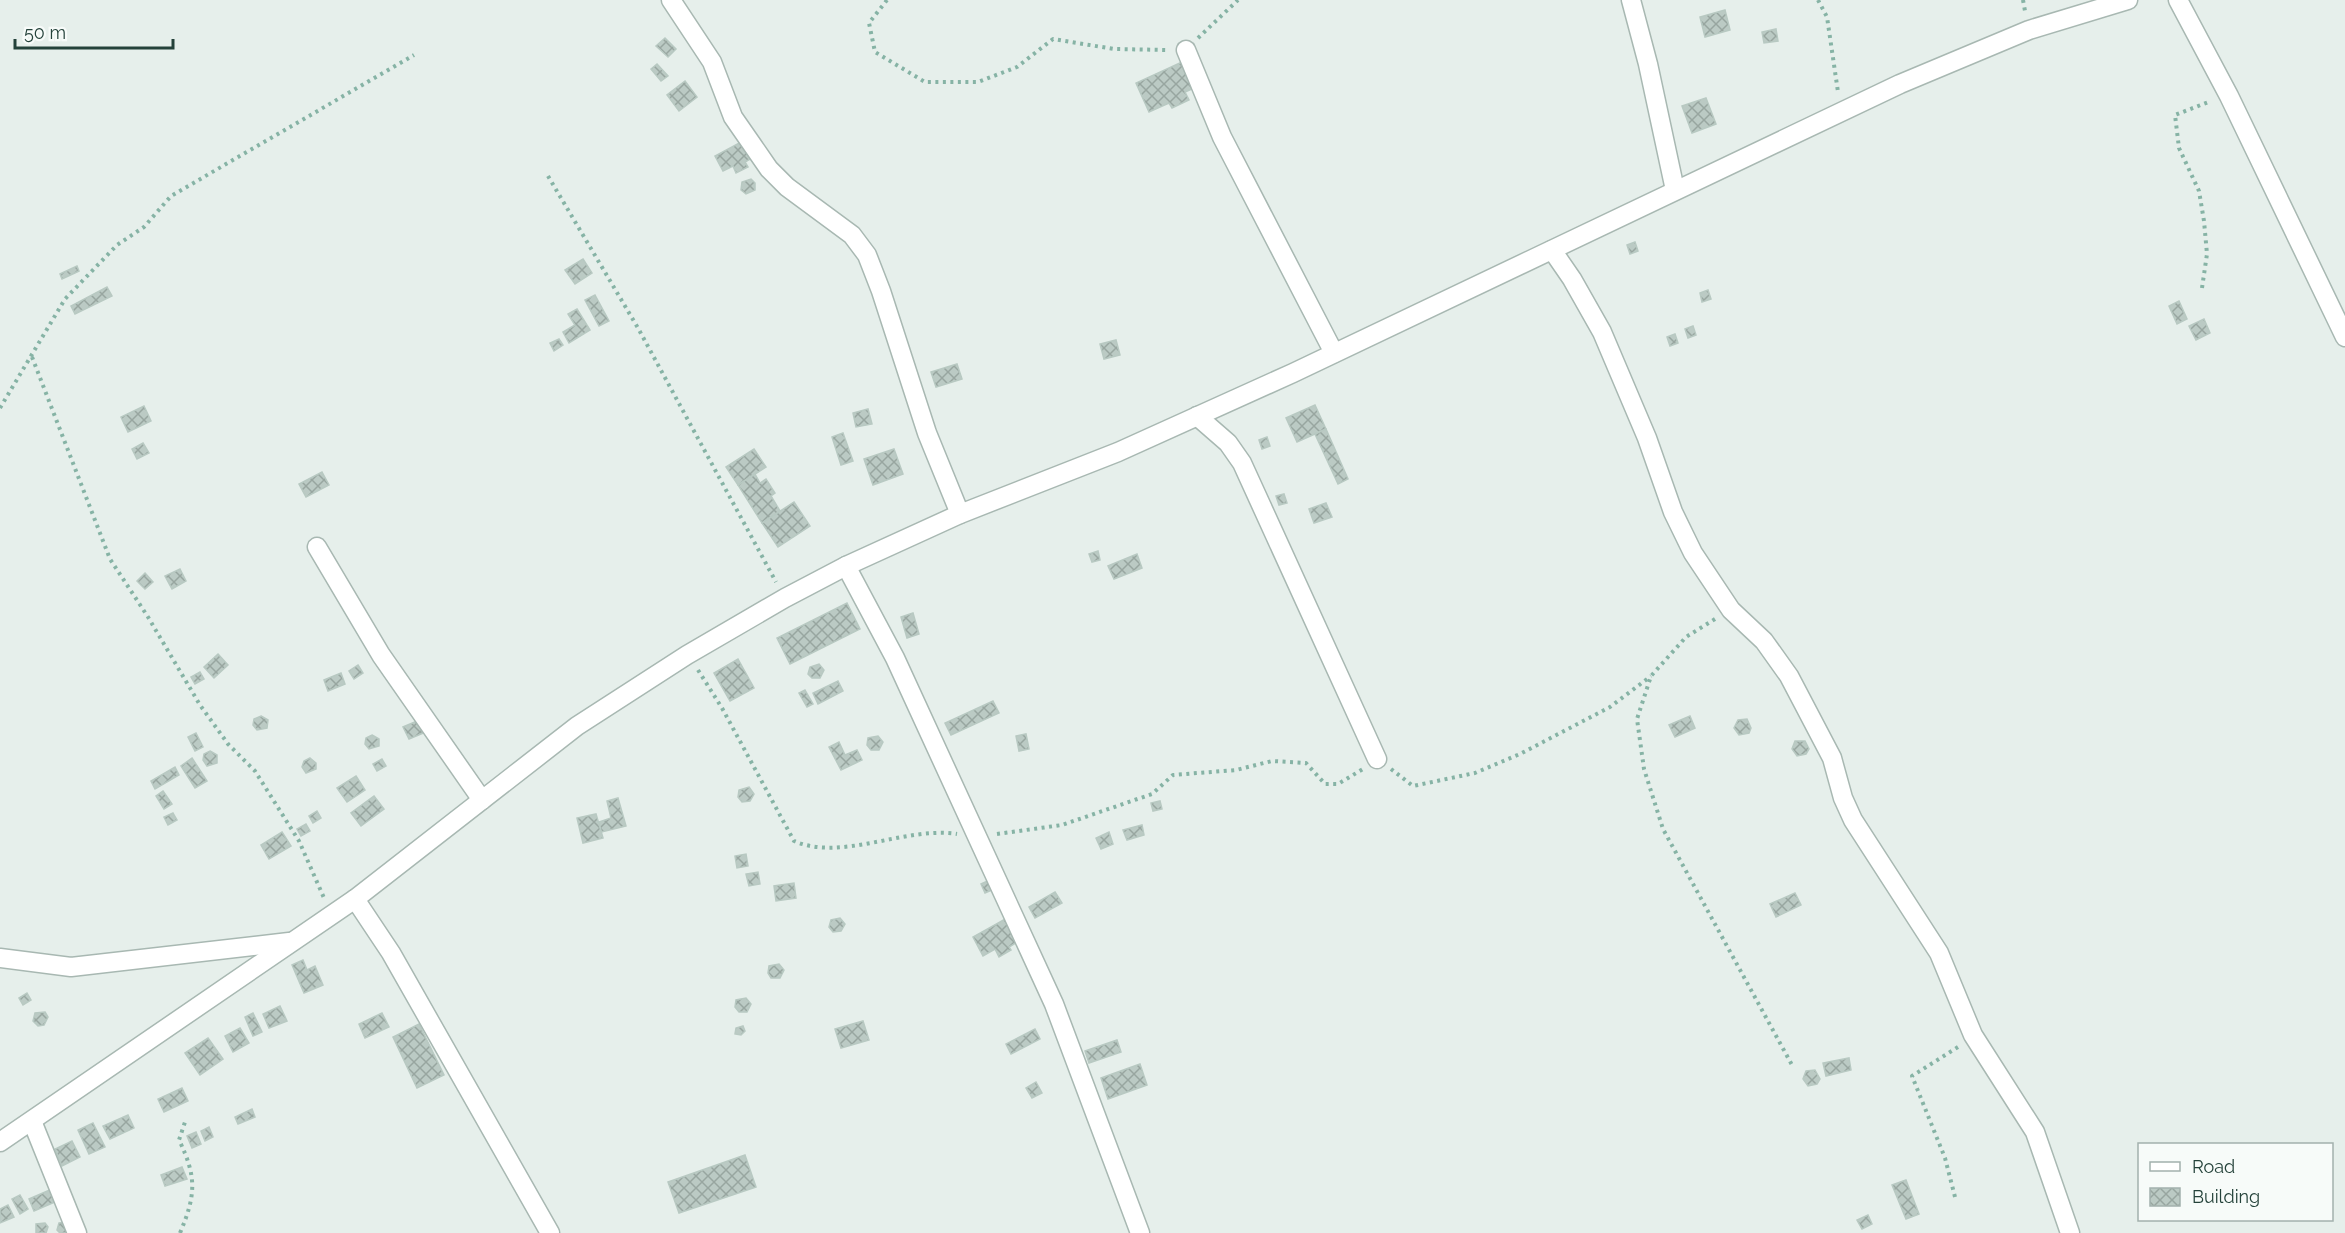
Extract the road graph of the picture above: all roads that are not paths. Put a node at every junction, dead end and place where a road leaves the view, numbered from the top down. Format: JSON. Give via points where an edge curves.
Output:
{"nodes":[{"id":1,"x":671,"y":0,"type":"edge"},
{"id":2,"x":1631,"y":0,"type":"edge"},
{"id":3,"x":2128,"y":0,"type":"edge"},
{"id":4,"x":2178,"y":0,"type":"edge"},
{"id":5,"x":1186,"y":50,"type":"road end"},
{"id":6,"x":1675,"y":190,"type":"junction"},
{"id":7,"x":1551,"y":250,"type":"junction"},
{"id":8,"x":2345,"y":337,"type":"edge"},
{"id":9,"x":1334,"y":353,"type":"junction"},
{"id":10,"x":1197,"y":416,"type":"junction"},
{"id":11,"x":960,"y":514,"type":"junction"},
{"id":12,"x":317,"y":547,"type":"dead end"},
{"id":13,"x":846,"y":566,"type":"junction"},
{"id":14,"x":1377,"y":759,"type":"road end"},
{"id":15,"x":482,"y":800,"type":"junction"},
{"id":16,"x":355,"y":899,"type":"junction"},
{"id":17,"x":289,"y":942,"type":"junction"},
{"id":18,"x":0,"y":958,"type":"edge"},
{"id":19,"x":32,"y":1121,"type":"junction"},
{"id":20,"x":0,"y":1142,"type":"edge"},
{"id":21,"x":77,"y":1233,"type":"edge"},
{"id":22,"x":550,"y":1233,"type":"edge"},
{"id":23,"x":1140,"y":1233,"type":"edge"},
{"id":24,"x":2070,"y":1233,"type":"edge"}],
"edges":[{"from":1,"to":11,"type":"street","via":[[712,62],[733,117],[769,169],[852,236],[867,255],[923,423]]},
{"from":2,"to":6,"type":"street"},
{"from":3,"to":6,"type":"street","via":[[2030,30],[1900,84]]},
{"from":4,"to":8,"type":"street","via":[[2229,96]]},
{"from":5,"to":9,"type":"street","via":[[1222,137]]},
{"from":6,"to":7,"type":"street"},
{"from":7,"to":9,"type":"street"},
{"from":7,"to":24,"type":"street","via":[[1602,332],[1693,553],[1731,610],[1764,641],[1810,714],[1832,758],[1853,820],[1939,953],[1973,1035],[2035,1132]]},
{"from":9,"to":10,"type":"street"},
{"from":10,"to":11,"type":"street","via":[[1118,452]]},
{"from":10,"to":14,"type":"street","via":[[1228,443],[1242,463]]},
{"from":11,"to":13,"type":"street"},
{"from":12,"to":15,"type":"street","via":[[381,655]]},
{"from":13,"to":15,"type":"street","via":[[687,655],[577,726]]},
{"from":13,"to":23,"type":"street","via":[[895,658],[1054,1004]]},
{"from":15,"to":16,"type":"street"},
{"from":16,"to":17,"type":"street"},
{"from":16,"to":22,"type":"street","via":[[391,953]]},
{"from":17,"to":18,"type":"street","via":[[71,968]]},
{"from":17,"to":19,"type":"street"},
{"from":19,"to":20,"type":"street"},
{"from":19,"to":21,"type":"street"}]}
